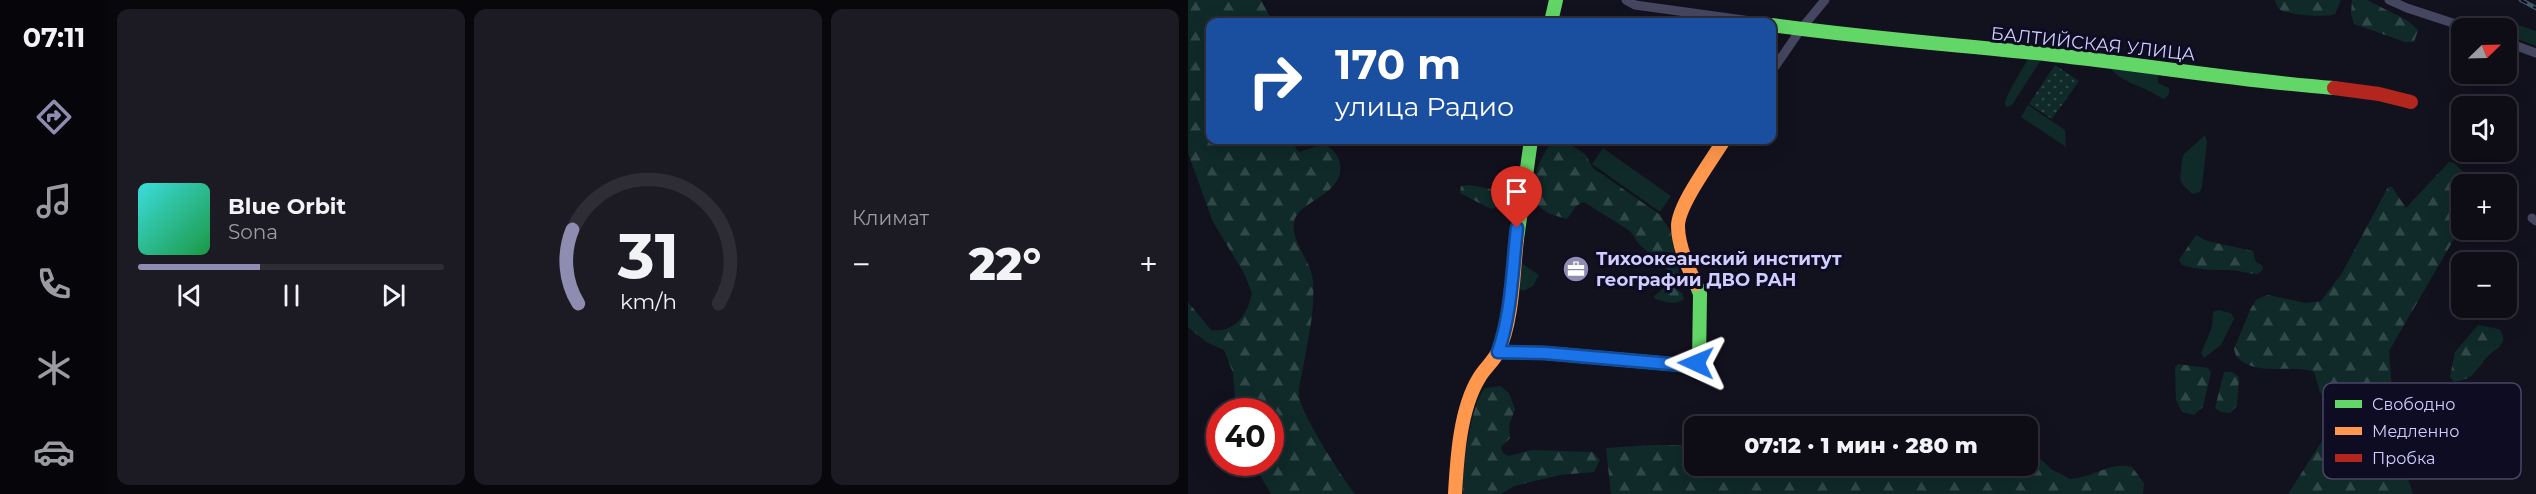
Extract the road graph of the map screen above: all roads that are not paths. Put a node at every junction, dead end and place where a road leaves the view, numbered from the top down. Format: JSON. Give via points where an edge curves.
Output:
{"nodes":[{"id":1,"x":1556,"y":0,"type":"edge"},
{"id":2,"x":1626,"y":0,"type":"edge"},
{"id":3,"x":1825,"y":0,"type":"edge"},
{"id":4,"x":2388,"y":0,"type":"edge"},
{"id":5,"x":1552,"y":18,"type":"edge"},
{"id":6,"x":1729,"y":18,"type":"edge"},
{"id":7,"x":2451,"y":23,"type":"edge"},
{"id":8,"x":1776,"y":25,"type":"edge"},
{"id":9,"x":1801,"y":29,"type":"junction"},
{"id":10,"x":2517,"y":46,"type":"edge"},
{"id":11,"x":2536,"y":53,"type":"edge"},
{"id":12,"x":1776,"y":65,"type":"edge"},
{"id":13,"x":2411,"y":102,"type":"dead end"},
{"id":14,"x":1530,"y":144,"type":"edge"},
{"id":15,"x":1722,"y":144,"type":"edge"},
{"id":16,"x":1498,"y":352,"type":"junction"},
{"id":17,"x":1455,"y":494,"type":"edge"}],
"edges":[{"from":1,"to":5,"type":"street"},
{"from":2,"to":6,"type":"street","via":[[1635,5]]},
{"from":3,"to":9,"type":"street"},
{"from":4,"to":7,"type":"street"},
{"from":8,"to":9,"type":"street","name":"БАЛТИЙСКАЯ УЛИЦА"},
{"from":9,"to":12,"type":"street"},
{"from":9,"to":13,"type":"street","name":"БАЛТИЙСКАЯ УЛИЦА","via":[[2369,93]]},
{"from":10,"to":11,"type":"street"},
{"from":14,"to":16,"type":"street","via":[[1512,292]]},
{"from":15,"to":16,"type":"street","via":[[1681,211],[1678,227],[1687,265],[1700,294],[1700,358],[1696,363]]},
{"from":16,"to":17,"type":"street","via":[[1478,379],[1468,408],[1456,456]]}]}
